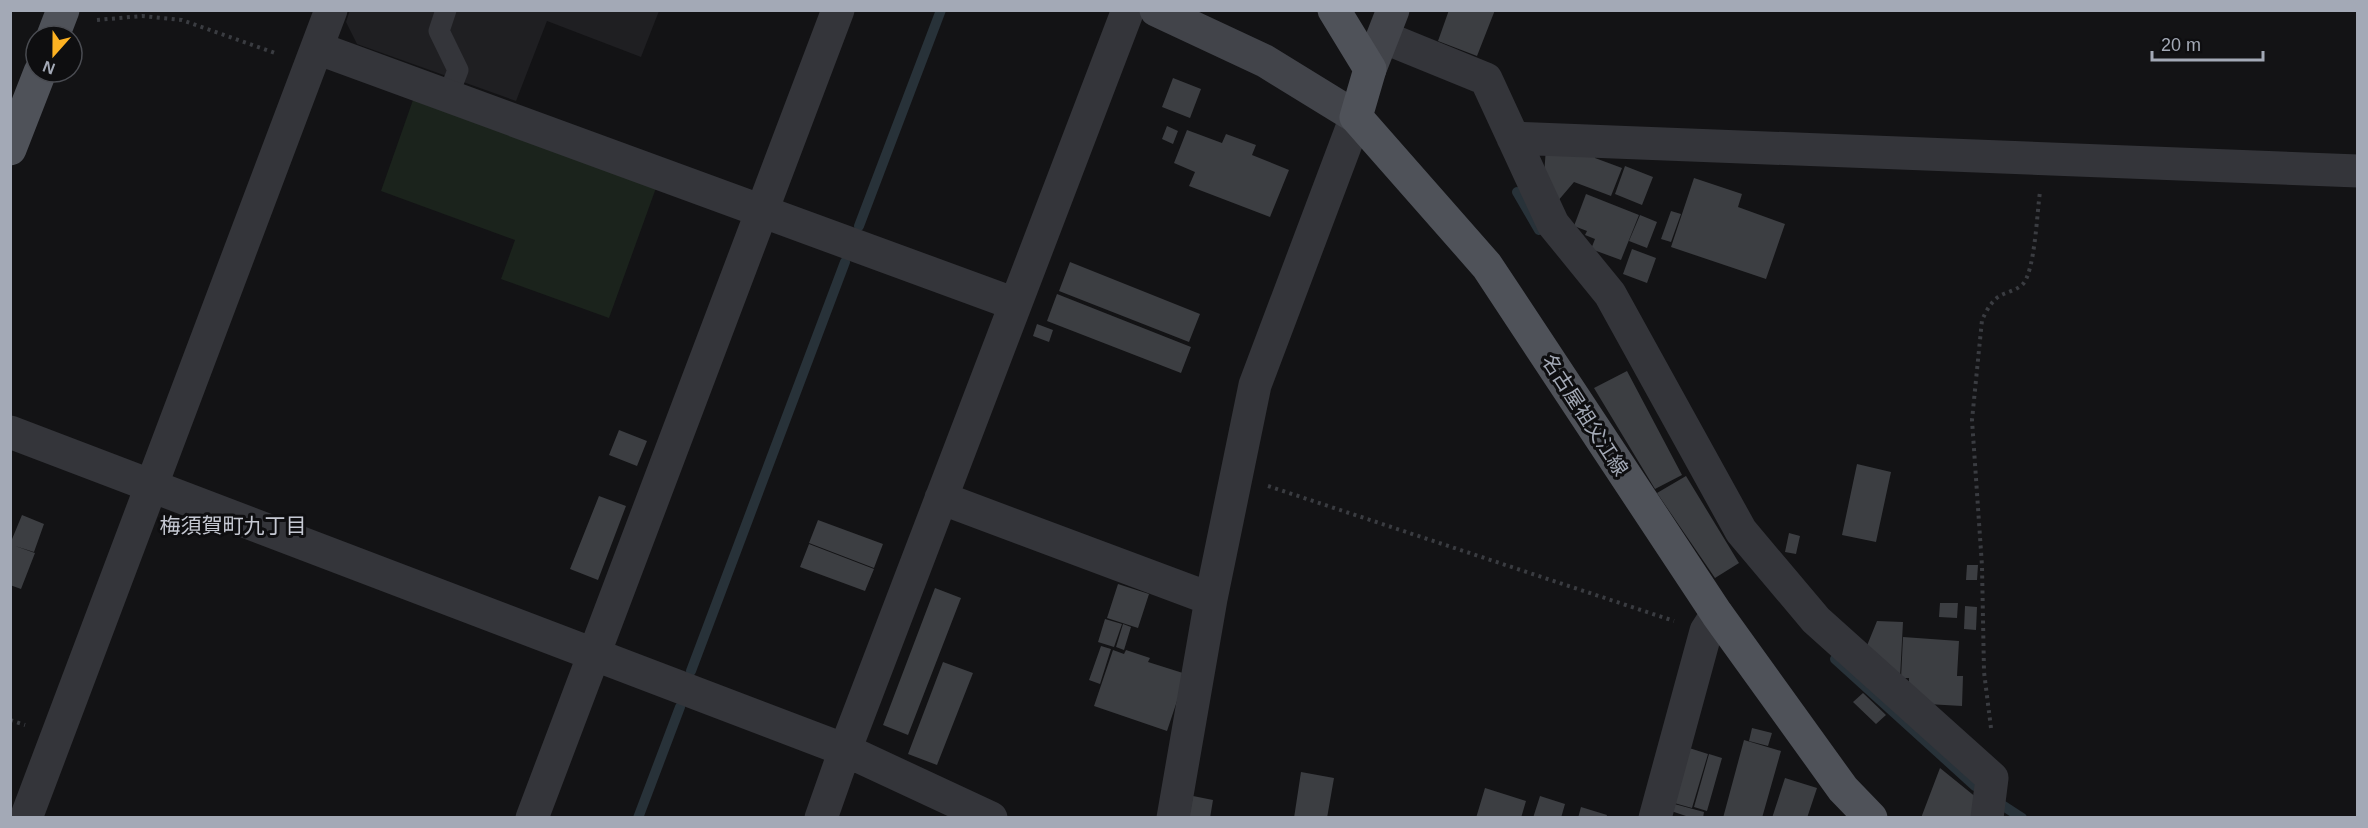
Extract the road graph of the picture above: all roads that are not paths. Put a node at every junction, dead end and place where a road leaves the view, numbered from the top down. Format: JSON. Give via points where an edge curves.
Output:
{"nodes":[{"id":1,"x":331,"y":10,"type":"edge"},
{"id":2,"x":446,"y":10,"type":"edge"},
{"id":3,"x":838,"y":10,"type":"edge"},
{"id":4,"x":1128,"y":10,"type":"edge"},
{"id":5,"x":1156,"y":10,"type":"edge"},
{"id":6,"x":1334,"y":10,"type":"edge"},
{"id":7,"x":1388,"y":23,"type":"edge"},
{"id":8,"x":314,"y":56,"type":"junction"},
{"id":9,"x":1370,"y":69,"type":"junction"},
{"id":10,"x":34,"y":84,"type":"edge"},
{"id":11,"x":448,"y":96,"type":"junction"},
{"id":12,"x":1356,"y":117,"type":"junction"},
{"id":13,"x":1513,"y":138,"type":"junction"},
{"id":14,"x":10,"y":149,"type":"edge"},
{"id":15,"x":2358,"y":171,"type":"edge"},
{"id":16,"x":761,"y":211,"type":"junction"},
{"id":17,"x":1016,"y":304,"type":"junction"},
{"id":18,"x":10,"y":432,"type":"edge"},
{"id":19,"x":152,"y":485,"type":"junction"},
{"id":20,"x":941,"y":498,"type":"junction"},
{"id":21,"x":1211,"y":599,"type":"junction"},
{"id":22,"x":1712,"y":623,"type":"junction"},
{"id":23,"x":594,"y":654,"type":"junction"},
{"id":24,"x":845,"y":750,"type":"junction"},
{"id":25,"x":1868,"y":816,"type":"edge"},
{"id":26,"x":26,"y":818,"type":"edge"},
{"id":27,"x":532,"y":818,"type":"edge"},
{"id":28,"x":821,"y":818,"type":"edge"},
{"id":29,"x":991,"y":818,"type":"edge"},
{"id":30,"x":1173,"y":818,"type":"edge"},
{"id":31,"x":1654,"y":818,"type":"edge"},
{"id":32,"x":1987,"y":818,"type":"edge"}],
"edges":[{"from":1,"to":8,"type":"street"},
{"from":2,"to":11,"type":"lane","via":[[439,31],[458,70]]},
{"from":3,"to":16,"type":"street"},
{"from":4,"to":17,"type":"street"},
{"from":5,"to":12,"type":"street","via":[[1264,61]]},
{"from":6,"to":9,"type":"main road"},
{"from":7,"to":9,"type":"street"},
{"from":7,"to":13,"type":"street","via":[[1486,79]]},
{"from":8,"to":11,"type":"street"},
{"from":8,"to":19,"type":"street"},
{"from":9,"to":12,"type":"main road"},
{"from":10,"to":14,"type":"main road"},
{"from":11,"to":16,"type":"street"},
{"from":12,"to":21,"type":"street","via":[[1256,385]]},
{"from":12,"to":22,"type":"main road","name":"名古屋祖父江線","via":[[1487,266]]},
{"from":13,"to":15,"type":"street"},
{"from":13,"to":32,"type":"street","via":[[1553,224],[1610,294],[1741,531],[1816,620],[1992,778]]},
{"from":16,"to":17,"type":"street"},
{"from":16,"to":23,"type":"street"},
{"from":17,"to":20,"type":"street"},
{"from":18,"to":19,"type":"street"},
{"from":19,"to":23,"type":"street"},
{"from":19,"to":26,"type":"street"},
{"from":20,"to":21,"type":"street"},
{"from":20,"to":24,"type":"street"},
{"from":21,"to":30,"type":"street"},
{"from":22,"to":25,"type":"main road","name":"名古屋祖父江線"},
{"from":22,"to":31,"type":"street"},
{"from":23,"to":24,"type":"street"},
{"from":23,"to":27,"type":"street"},
{"from":24,"to":28,"type":"street"},
{"from":24,"to":29,"type":"street"}]}
